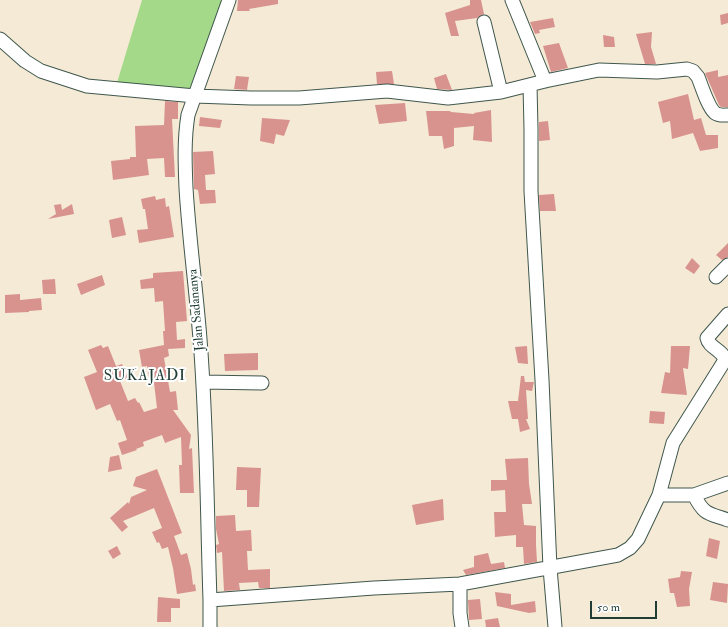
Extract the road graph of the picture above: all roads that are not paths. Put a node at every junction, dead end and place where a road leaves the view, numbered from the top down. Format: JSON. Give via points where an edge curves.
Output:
{"nodes":[{"id":1,"x":229,"y":0,"type":"edge"},
{"id":2,"x":512,"y":0,"type":"edge"},
{"id":3,"x":484,"y":22,"type":"dead end"},
{"id":4,"x":0,"y":38,"type":"edge"},
{"id":5,"x":545,"y":81,"type":"junction"},
{"id":6,"x":530,"y":85,"type":"junction"},
{"id":7,"x":501,"y":92,"type":"junction"},
{"id":8,"x":195,"y":96,"type":"junction"},
{"id":9,"x":728,"y":115,"type":"edge"},
{"id":10,"x":728,"y":265,"type":"edge"},
{"id":11,"x":716,"y":277,"type":"dead end"},
{"id":12,"x":728,"y":314,"type":"edge"},
{"id":13,"x":203,"y":382,"type":"junction"},
{"id":14,"x":262,"y":383,"type":"dead end"},
{"id":15,"x":728,"y":483,"type":"edge"},
{"id":16,"x":659,"y":495,"type":"junction"},
{"id":17,"x":694,"y":495,"type":"junction"},
{"id":18,"x":728,"y":520,"type":"edge"},
{"id":19,"x":550,"y":568,"type":"junction"},
{"id":20,"x":460,"y":584,"type":"junction"},
{"id":21,"x":210,"y":600,"type":"junction"},
{"id":22,"x":210,"y":627,"type":"edge"},
{"id":23,"x":462,"y":627,"type":"edge"},
{"id":24,"x":555,"y":627,"type":"edge"}],
"edges":[{"from":1,"to":8,"type":"street","name":"Jalan Sadananya"},
{"from":2,"to":5,"type":"street"},
{"from":3,"to":7,"type":"street"},
{"from":4,"to":8,"type":"street","via":[[20,57],[41,71],[87,86]]},
{"from":5,"to":6,"type":"street"},
{"from":5,"to":9,"type":"street","via":[[599,70],[690,70],[698,78],[715,114]]},
{"from":6,"to":7,"type":"street"},
{"from":6,"to":19,"type":"street","via":[[531,191]]},
{"from":7,"to":8,"type":"street","via":[[448,98],[387,91],[299,98]]},
{"from":8,"to":13,"type":"street","name":"Jalan Sadananya","via":[[188,115],[184,152],[188,225]]},
{"from":10,"to":11,"type":"street"},
{"from":12,"to":16,"type":"street","via":[[707,338],[709,344],[723,355],[724,361],[673,443]]},
{"from":13,"to":14,"type":"street"},
{"from":13,"to":21,"type":"street","name":"Jalan Sadananya"},
{"from":15,"to":17,"type":"street"},
{"from":16,"to":17,"type":"street"},
{"from":16,"to":19,"type":"street","via":[[638,539],[630,548],[618,555]]},
{"from":17,"to":18,"type":"street","via":[[704,510]]},
{"from":19,"to":20,"type":"street"},
{"from":19,"to":24,"type":"street"},
{"from":20,"to":21,"type":"street"},
{"from":20,"to":23,"type":"street"},
{"from":21,"to":22,"type":"street","name":"Jalan Sadananya"}]}
